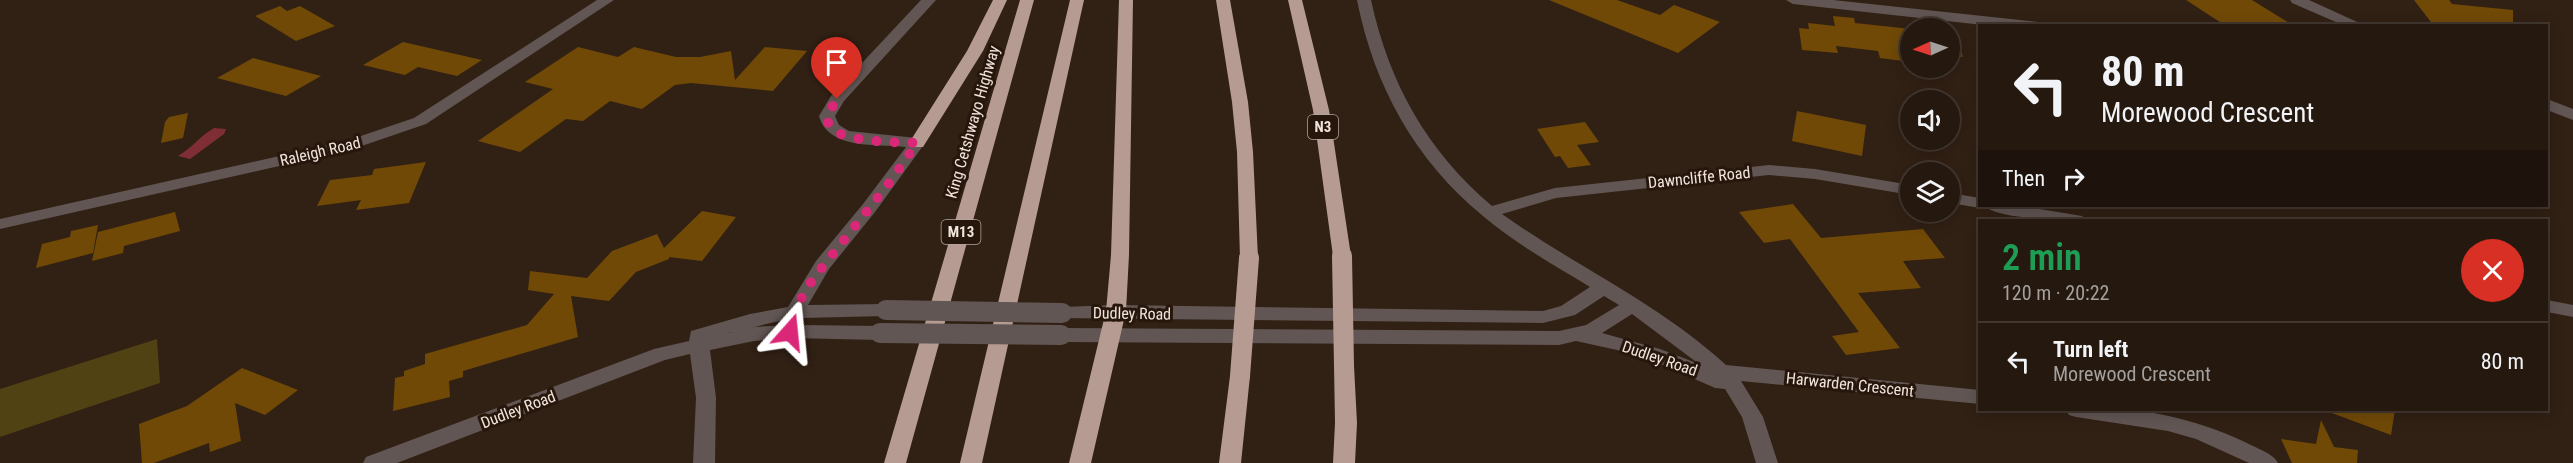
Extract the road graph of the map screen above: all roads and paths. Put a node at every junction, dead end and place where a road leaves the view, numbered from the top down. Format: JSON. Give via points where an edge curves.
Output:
{"nodes":[{"id":1,"x":607,"y":0,"type":"edge"},
{"id":2,"x":1000,"y":0,"type":"edge"},
{"id":3,"x":1027,"y":0,"type":"edge"},
{"id":4,"x":1077,"y":0,"type":"edge"},
{"id":5,"x":1126,"y":0,"type":"edge"},
{"id":6,"x":1223,"y":0,"type":"edge"},
{"id":7,"x":1295,"y":0,"type":"edge"},
{"id":8,"x":1364,"y":0,"type":"edge"},
{"id":9,"x":1793,"y":0,"type":"edge"},
{"id":10,"x":1908,"y":0,"type":"edge"},
{"id":11,"x":2297,"y":0,"type":"edge"},
{"id":12,"x":925,"y":1,"type":"edge"},
{"id":13,"x":1918,"y":13,"type":"junction"},
{"id":14,"x":2020,"y":24,"type":"edge"},
{"id":15,"x":2353,"y":24,"type":"edge"},
{"id":16,"x":2548,"y":105,"type":"edge"},
{"id":17,"x":2573,"y":115,"type":"edge"},
{"id":18,"x":917,"y":143,"type":"junction"},
{"id":19,"x":1900,"y":188,"type":"edge"},
{"id":20,"x":1960,"y":200,"type":"edge"},
{"id":21,"x":1978,"y":203,"type":"edge"},
{"id":22,"x":2000,"y":207,"type":"edge"},
{"id":23,"x":1489,"y":212,"type":"junction"},
{"id":24,"x":2070,"y":219,"type":"edge"},
{"id":25,"x":0,"y":224,"type":"edge"},
{"id":26,"x":1602,"y":287,"type":"junction"},
{"id":27,"x":1633,"y":306,"type":"junction"},
{"id":28,"x":2548,"y":306,"type":"edge"},
{"id":29,"x":796,"y":311,"type":"junction"},
{"id":30,"x":1116,"y":311,"type":"junction"},
{"id":31,"x":2573,"y":311,"type":"edge"},
{"id":32,"x":790,"y":332,"type":"junction"},
{"id":33,"x":1109,"y":335,"type":"junction"},
{"id":34,"x":1580,"y":335,"type":"junction"},
{"id":35,"x":699,"y":341,"type":"junction"},
{"id":36,"x":1720,"y":372,"type":"junction"},
{"id":37,"x":1737,"y":391,"type":"junction"},
{"id":38,"x":1978,"y":397,"type":"edge"},
{"id":39,"x":2084,"y":411,"type":"edge"},
{"id":40,"x":374,"y":463,"type":"edge"},
{"id":41,"x":704,"y":463,"type":"edge"},
{"id":42,"x":895,"y":463,"type":"edge"},
{"id":43,"x":971,"y":463,"type":"edge"},
{"id":44,"x":1080,"y":463,"type":"edge"},
{"id":45,"x":1230,"y":463,"type":"edge"},
{"id":46,"x":1344,"y":463,"type":"edge"},
{"id":47,"x":1767,"y":463,"type":"edge"},
{"id":48,"x":2267,"y":463,"type":"edge"}],
"edges":[{"from":1,"to":25,"type":"street","name":"Raleigh Road","via":[[441,108],[398,130],[350,145]]},
{"from":2,"to":18,"type":"highway","via":[[975,51]]},
{"from":3,"to":42,"type":"highway","name":"King Cetshwayo Highway","number":"M13"},
{"from":4,"to":43,"type":"highway"},
{"from":5,"to":30,"type":"highway"},
{"from":6,"to":45,"type":"highway","bridge":true,"via":[[1241,112],[1249,258]]},
{"from":7,"to":46,"type":"highway","number":"N3","bridge":true,"via":[[1321,110],[1342,256]]},
{"from":8,"to":23,"type":"street","via":[[1375,48],[1405,115],[1433,155]]},
{"from":9,"to":13,"type":"street"},
{"from":10,"to":13,"type":"street"},
{"from":11,"to":15,"type":"street"},
{"from":12,"to":18,"type":"street","via":[[837,99],[827,116],[829,125],[846,136]]},
{"from":13,"to":14,"type":"street"},
{"from":16,"to":17,"type":"street"},
{"from":18,"to":29,"type":"street","via":[[828,258]]},
{"from":19,"to":23,"type":"street","name":"Dawncliffe Road","via":[[1769,170],[1555,193]]},
{"from":20,"to":21,"type":"street"},
{"from":22,"to":24,"type":"street"},
{"from":23,"to":26,"type":"street"},
{"from":26,"to":27,"type":"street"},
{"from":26,"to":30,"type":"street","name":"Dudley Road","via":[[1574,310],[1543,317]]},
{"from":27,"to":34,"type":"street","name":"Dudley Road"},
{"from":27,"to":36,"type":"street","via":[[1673,332]]},
{"from":28,"to":31,"type":"street"},
{"from":29,"to":30,"type":"street","name":"Dudley Road","bridge":true},
{"from":29,"to":32,"type":"street"},
{"from":29,"to":35,"type":"street","name":"Dudley Road","via":[[747,319]]},
{"from":30,"to":33,"type":"highway"},
{"from":32,"to":33,"type":"street","name":"Dudley Road","bridge":true},
{"from":32,"to":35,"type":"street","name":"Dudley Road"},
{"from":33,"to":34,"type":"street","name":"Dudley Road"},
{"from":33,"to":44,"type":"highway"},
{"from":34,"to":37,"type":"street","name":"Dudley Road","via":[[1667,358]]},
{"from":35,"to":40,"type":"street","name":"Dudley Road"},
{"from":35,"to":41,"type":"street","via":[[706,398]]},
{"from":36,"to":37,"type":"street"},
{"from":36,"to":38,"type":"street","name":"Harwarden Crescent"},
{"from":37,"to":47,"type":"street","via":[[1758,429]]},
{"from":39,"to":48,"type":"street","via":[[2192,430]]}]}
